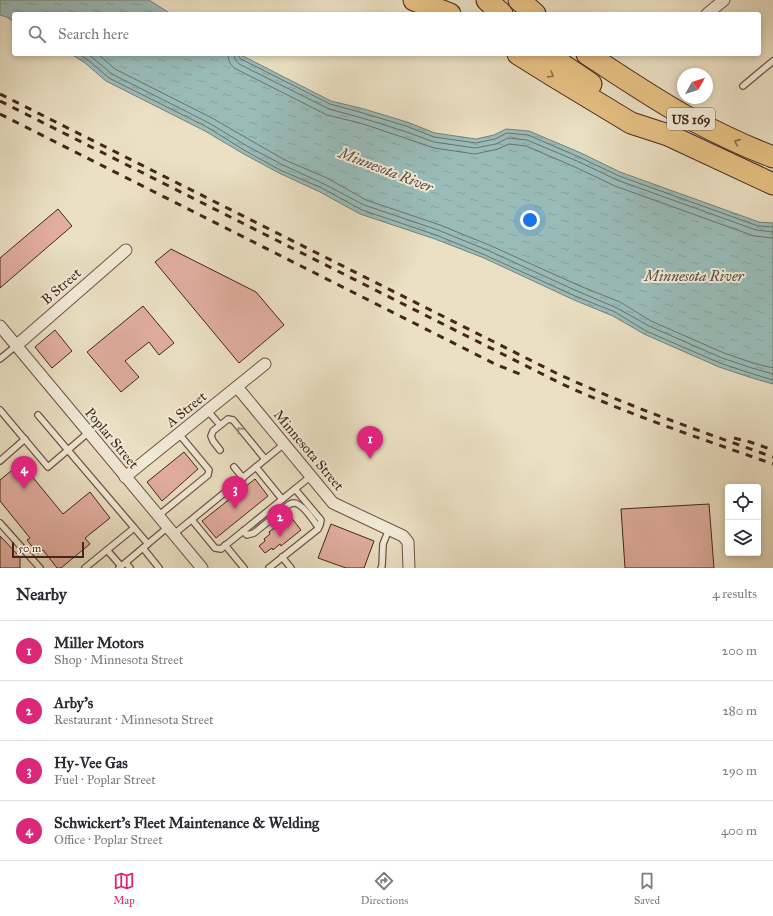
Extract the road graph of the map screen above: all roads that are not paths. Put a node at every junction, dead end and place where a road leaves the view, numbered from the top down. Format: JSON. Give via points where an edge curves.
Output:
{"nodes":[{"id":1,"x":414,"y":0,"type":"edge"},
{"id":2,"x":487,"y":0,"type":"edge"},
{"id":3,"x":519,"y":0,"type":"edge"},
{"id":4,"x":535,"y":0,"type":"edge"},
{"id":5,"x":724,"y":0,"type":"edge"},
{"id":6,"x":445,"y":12,"type":"edge"},
{"id":7,"x":500,"y":12,"type":"edge"},
{"id":8,"x":533,"y":12,"type":"edge"},
{"id":9,"x":546,"y":12,"type":"edge"},
{"id":10,"x":709,"y":12,"type":"edge"},
{"id":11,"x":521,"y":56,"type":"edge"},
{"id":12,"x":552,"y":56,"type":"edge"},
{"id":13,"x":590,"y":56,"type":"edge"},
{"id":14,"x":595,"y":56,"type":"edge"},
{"id":15,"x":773,"y":61,"type":"edge"},
{"id":16,"x":613,"y":72,"type":"junction"},
{"id":17,"x":743,"y":86,"type":"dead end"},
{"id":18,"x":668,"y":136,"type":"junction"},
{"id":19,"x":773,"y":157,"type":"edge"},
{"id":20,"x":746,"y":171,"type":"junction"},
{"id":21,"x":773,"y":180,"type":"edge"},
{"id":22,"x":773,"y":184,"type":"edge"},
{"id":23,"x":126,"y":250,"type":"dead end"},
{"id":24,"x":0,"y":326,"type":"edge"},
{"id":25,"x":16,"y":346,"type":"junction"},
{"id":26,"x":0,"y":359,"type":"edge"},
{"id":27,"x":265,"y":364,"type":"dead end"},
{"id":28,"x":237,"y":387,"type":"junction"},
{"id":29,"x":0,"y":410,"type":"edge"},
{"id":30,"x":208,"y":410,"type":"junction"},
{"id":31,"x":38,"y":415,"type":"dead end"},
{"id":32,"x":220,"y":426,"type":"junction"},
{"id":33,"x":89,"y":432,"type":"junction"},
{"id":34,"x":179,"y":434,"type":"junction"},
{"id":35,"x":25,"y":439,"type":"junction"},
{"id":36,"x":284,"y":444,"type":"junction"},
{"id":37,"x":68,"y":450,"type":"junction"},
{"id":38,"x":220,"y":450,"type":"dead end"},
{"id":39,"x":265,"y":460,"type":"junction"},
{"id":40,"x":0,"y":461,"type":"edge"},
{"id":41,"x":234,"y":467,"type":"dead end"},
{"id":42,"x":256,"y":467,"type":"junction"},
{"id":43,"x":311,"y":476,"type":"junction"},
{"id":44,"x":125,"y":477,"type":"junction"},
{"id":45,"x":243,"y":478,"type":"junction"},
{"id":46,"x":295,"y":489,"type":"junction"},
{"id":47,"x":282,"y":499,"type":"junction"},
{"id":48,"x":158,"y":516,"type":"junction"},
{"id":49,"x":192,"y":520,"type":"junction"},
{"id":50,"x":0,"y":523,"type":"edge"},
{"id":51,"x":318,"y":527,"type":"junction"},
{"id":52,"x":134,"y":528,"type":"junction"},
{"id":53,"x":389,"y":529,"type":"junction"},
{"id":54,"x":171,"y":531,"type":"junction"},
{"id":55,"x":243,"y":531,"type":"junction"},
{"id":56,"x":225,"y":545,"type":"junction"},
{"id":57,"x":145,"y":546,"type":"junction"},
{"id":58,"x":107,"y":550,"type":"junction"},
{"id":59,"x":282,"y":557,"type":"junction"},
{"id":60,"x":122,"y":566,"type":"edge"},
{"id":61,"x":40,"y":568,"type":"edge"},
{"id":62,"x":85,"y":568,"type":"edge"},
{"id":63,"x":130,"y":568,"type":"edge"},
{"id":64,"x":159,"y":568,"type":"edge"},
{"id":65,"x":202,"y":568,"type":"edge"},
{"id":66,"x":244,"y":568,"type":"edge"},
{"id":67,"x":269,"y":568,"type":"edge"},
{"id":68,"x":291,"y":568,"type":"edge"},
{"id":69,"x":381,"y":568,"type":"edge"},
{"id":70,"x":409,"y":568,"type":"edge"}],
"edges":[{"from":1,"to":6,"type":"highway"},
{"from":2,"to":7,"type":"highway"},
{"from":3,"to":8,"type":"highway"},
{"from":4,"to":9,"type":"highway"},
{"from":5,"to":10,"type":"street"},
{"from":11,"to":18,"type":"highway","one_way":true,"via":[[631,123]]},
{"from":12,"to":18,"type":"highway","number":"US 169"},
{"from":13,"to":16,"type":"highway","number":"US 169"},
{"from":14,"to":16,"type":"highway"},
{"from":15,"to":17,"type":"lane"},
{"from":19,"to":16,"type":"highway","number":"US 169","one_way":true,"via":[[688,118]]},
{"from":18,"to":20,"type":"highway","number":"US 169"},
{"from":20,"to":21,"type":"highway","number":"US 169"},
{"from":20,"to":22,"type":"highway"},
{"from":23,"to":25,"type":"street","name":"B Street"},
{"from":24,"to":25,"type":"street","name":"Poplar Street"},
{"from":25,"to":26,"type":"lane"},
{"from":25,"to":33,"type":"street","name":"Poplar Street"},
{"from":27,"to":28,"type":"street","name":"A Street"},
{"from":28,"to":30,"type":"street","name":"A Street"},
{"from":28,"to":36,"type":"street","name":"Minnesota Street"},
{"from":29,"to":35,"type":"lane"},
{"from":30,"to":32,"type":"lane"},
{"from":30,"to":34,"type":"street","name":"A Street"},
{"from":31,"to":37,"type":"lane"},
{"from":32,"to":38,"type":"lane","via":[[211,436]]},
{"from":39,"to":32,"type":"lane","one_way":true,"via":[[232,420],[228,419]]},
{"from":33,"to":37,"type":"lane"},
{"from":33,"to":44,"type":"street","name":"Poplar Street"},
{"from":34,"to":44,"type":"street","name":"A Street"},
{"from":34,"to":48,"type":"lane","via":[[209,470],[208,475]]},
{"from":35,"to":37,"type":"lane","via":[[48,467]]},
{"from":35,"to":40,"type":"lane"},
{"from":36,"to":39,"type":"lane"},
{"from":36,"to":43,"type":"street","name":"Minnesota Street"},
{"from":37,"to":52,"type":"lane"},
{"from":39,"to":42,"type":"lane"},
{"from":41,"to":45,"type":"lane"},
{"from":42,"to":45,"type":"lane"},
{"from":42,"to":47,"type":"lane"},
{"from":43,"to":46,"type":"lane"},
{"from":43,"to":53,"type":"street","name":"Minnesota Street","via":[[333,503]]},
{"from":44,"to":48,"type":"street","name":"Poplar Street"},
{"from":45,"to":49,"type":"lane"},
{"from":46,"to":47,"type":"lane"},
{"from":46,"to":51,"type":"lane","via":[[321,520]]},
{"from":47,"to":55,"type":"lane"},
{"from":48,"to":54,"type":"street","name":"Poplar Street"},
{"from":49,"to":54,"type":"lane"},
{"from":49,"to":56,"type":"lane","via":[[215,548],[220,549]]},
{"from":50,"to":61,"type":"lane"},
{"from":51,"to":55,"type":"lane","via":[[303,507],[295,502],[254,533],[247,535]]},
{"from":51,"to":59,"type":"lane"},
{"from":52,"to":57,"type":"lane"},
{"from":52,"to":58,"type":"lane"},
{"from":53,"to":69,"type":"lane","via":[[383,544]]},
{"from":53,"to":70,"type":"street","name":"Minnesota Street","via":[[404,536],[408,542]]},
{"from":54,"to":57,"type":"lane"},
{"from":54,"to":65,"type":"street","name":"Poplar Street"},
{"from":55,"to":56,"type":"lane"},
{"from":56,"to":66,"type":"lane"},
{"from":57,"to":60,"type":"lane"},
{"from":57,"to":64,"type":"lane"},
{"from":58,"to":60,"type":"lane"},
{"from":58,"to":62,"type":"lane"},
{"from":59,"to":67,"type":"lane"},
{"from":59,"to":68,"type":"lane"},
{"from":60,"to":63,"type":"lane"}]}
